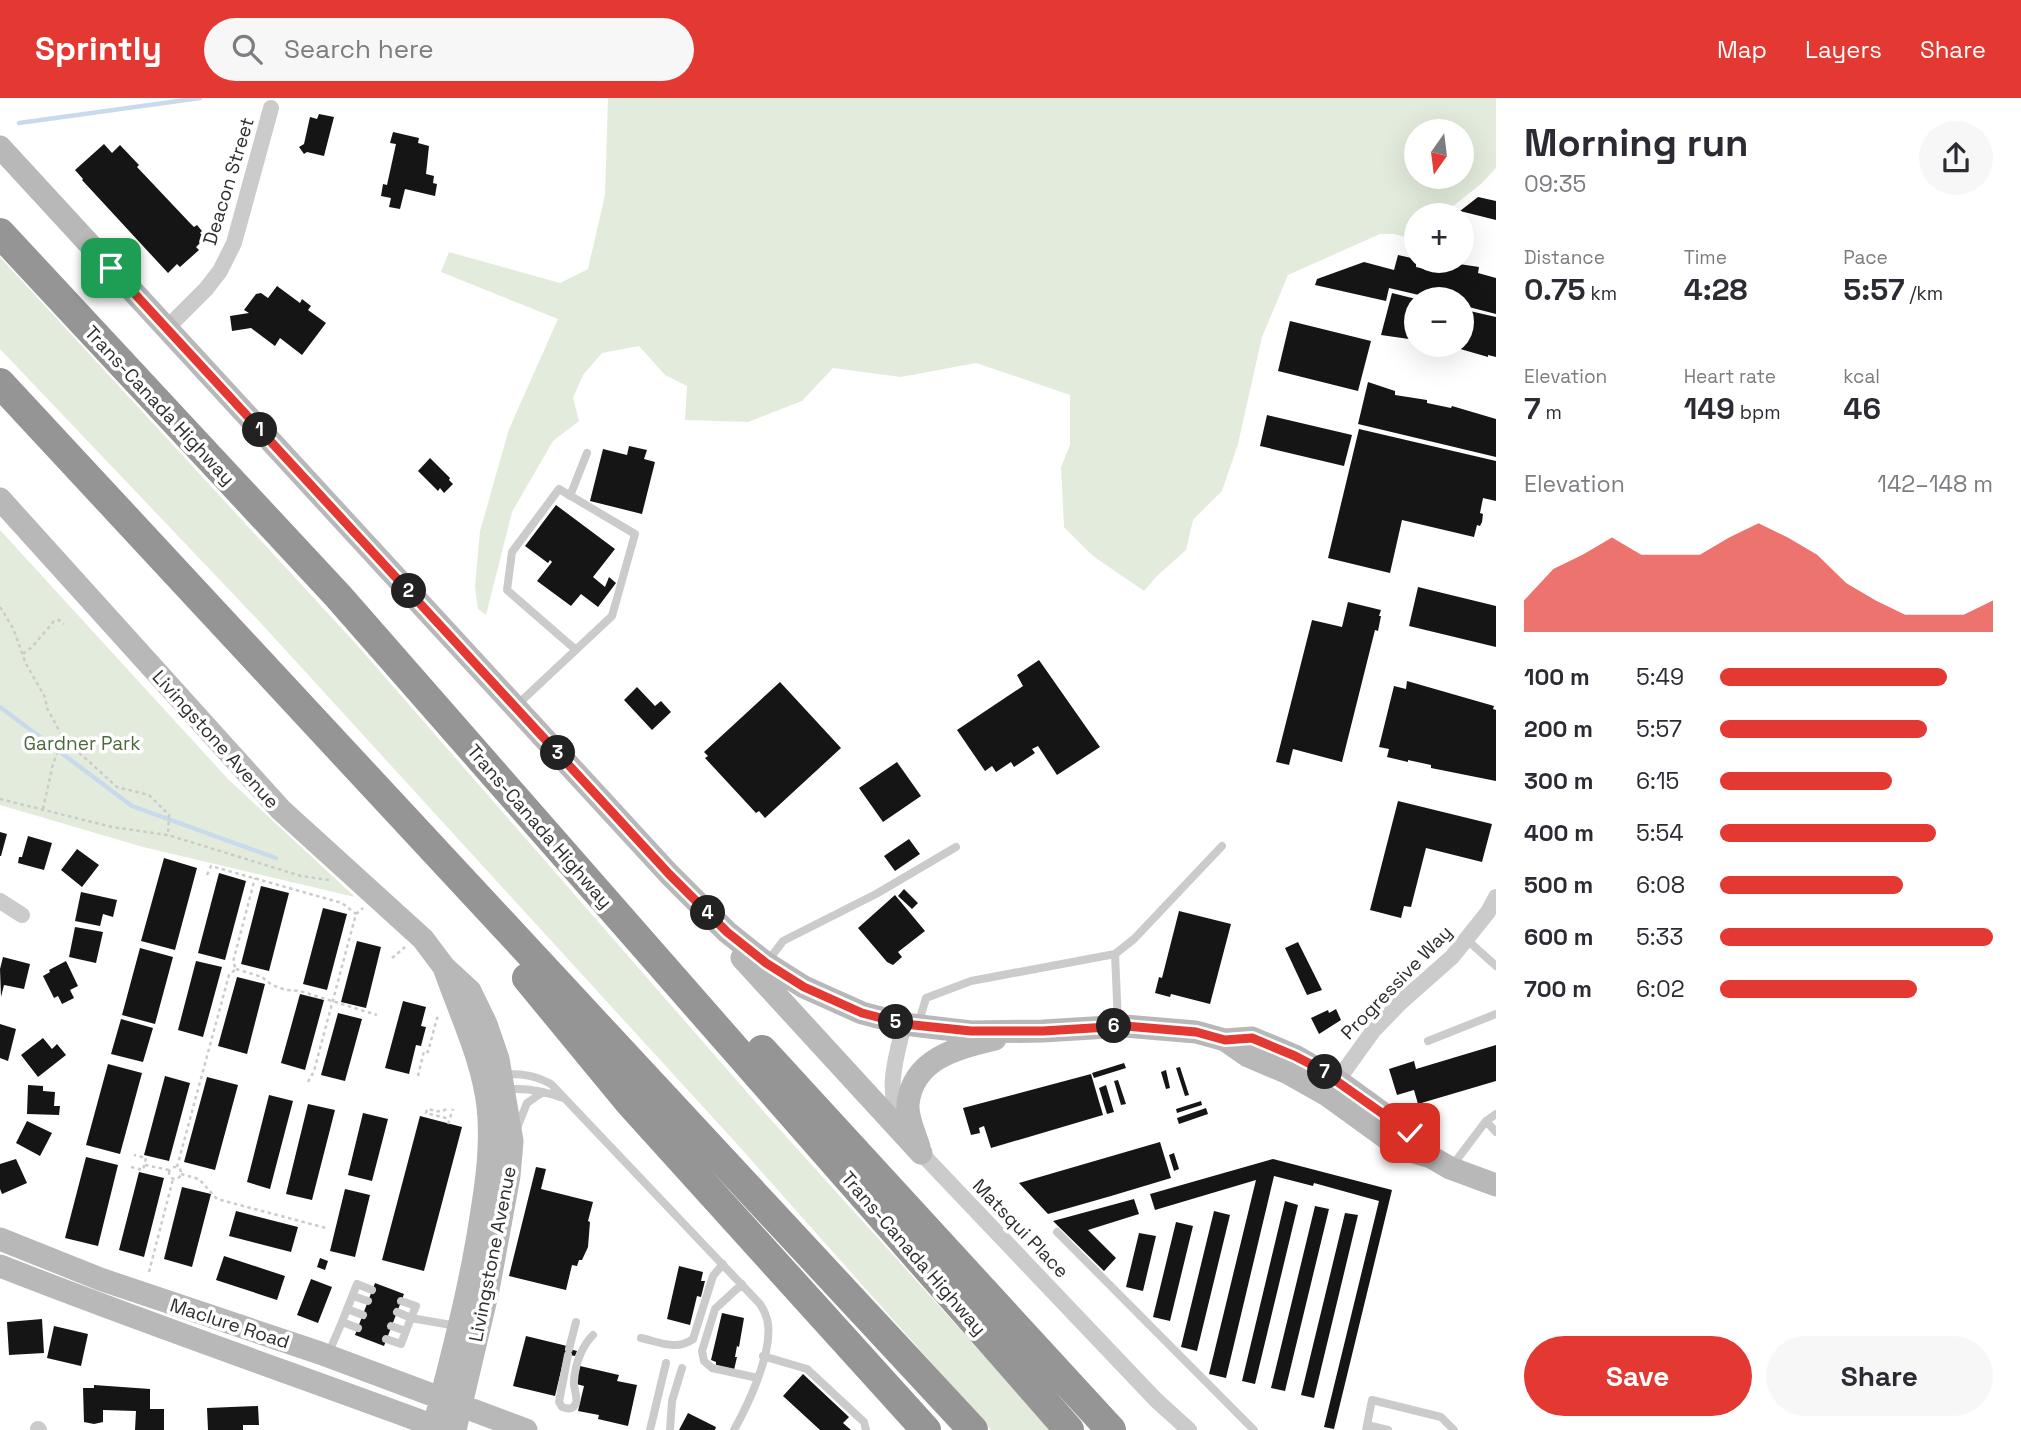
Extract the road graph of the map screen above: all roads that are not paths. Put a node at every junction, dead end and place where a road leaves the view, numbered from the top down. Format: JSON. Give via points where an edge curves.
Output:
{"nodes":[{"id":1,"x":273,"y":103,"type":"edge"},
{"id":2,"x":0,"y":147,"type":"edge"},
{"id":3,"x":0,"y":233,"type":"edge"},
{"id":4,"x":167,"y":328,"type":"junction"},
{"id":5,"x":0,"y":383,"type":"edge"},
{"id":6,"x":587,"y":453,"type":"dead end"},
{"id":7,"x":570,"y":496,"type":"junction"},
{"id":8,"x":0,"y":499,"type":"edge"},
{"id":9,"x":576,"y":650,"type":"junction"},
{"id":10,"x":515,"y":707,"type":"junction"},
{"id":11,"x":352,"y":763,"type":"junction"},
{"id":12,"x":1222,"y":846,"type":"dead end"},
{"id":13,"x":956,"y":847,"type":"dead end"},
{"id":14,"x":577,"y":869,"type":"junction"},
{"id":15,"x":669,"y":874,"type":"junction"},
{"id":16,"x":1496,"y":897,"type":"edge"},
{"id":17,"x":0,"y":901,"type":"edge"},
{"id":18,"x":22,"y":915,"type":"dead end"},
{"id":19,"x":1466,"y":939,"type":"junction"},
{"id":20,"x":1115,"y":954,"type":"junction"},
{"id":21,"x":766,"y":963,"type":"junction"},
{"id":22,"x":1496,"y":966,"type":"edge"},
{"id":23,"x":1496,"y":1014,"type":"edge"},
{"id":24,"x":911,"y":1025,"type":"junction"},
{"id":25,"x":1119,"y":1026,"type":"junction"},
{"id":26,"x":1043,"y":1031,"type":"junction"},
{"id":27,"x":1428,"y":1041,"type":"dead end"},
{"id":28,"x":497,"y":1084,"type":"junction"},
{"id":29,"x":1332,"y":1088,"type":"junction"},
{"id":30,"x":543,"y":1092,"type":"junction"},
{"id":31,"x":565,"y":1100,"type":"junction"},
{"id":32,"x":1496,"y":1114,"type":"edge"},
{"id":33,"x":1486,"y":1121,"type":"junction"},
{"id":34,"x":1496,"y":1132,"type":"edge"},
{"id":35,"x":512,"y":1141,"type":"junction"},
{"id":36,"x":920,"y":1153,"type":"junction"},
{"id":37,"x":1440,"y":1163,"type":"junction"},
{"id":38,"x":1496,"y":1185,"type":"edge"},
{"id":39,"x":1057,"y":1232,"type":"dead end"},
{"id":40,"x":0,"y":1239,"type":"edge"},
{"id":41,"x":723,"y":1264,"type":"junction"},
{"id":42,"x":0,"y":1266,"type":"edge"},
{"id":43,"x":742,"y":1284,"type":"junction"},
{"id":44,"x":372,"y":1290,"type":"dead end"},
{"id":45,"x":353,"y":1296,"type":"junction"},
{"id":46,"x":368,"y":1301,"type":"dead end"},
{"id":47,"x":401,"y":1301,"type":"dead end"},
{"id":48,"x":347,"y":1309,"type":"junction"},
{"id":49,"x":397,"y":1312,"type":"dead end"},
{"id":50,"x":363,"y":1315,"type":"dead end"},
{"id":51,"x":411,"y":1318,"type":"junction"},
{"id":52,"x":342,"y":1322,"type":"junction"},
{"id":53,"x":576,"y":1322,"type":"dead end"},
{"id":54,"x":391,"y":1326,"type":"dead end"},
{"id":55,"x":460,"y":1326,"type":"junction"},
{"id":56,"x":358,"y":1328,"type":"dead end"},
{"id":57,"x":406,"y":1331,"type":"junction"},
{"id":58,"x":593,"y":1335,"type":"dead end"},
{"id":59,"x":641,"y":1338,"type":"dead end"},
{"id":60,"x":386,"y":1339,"type":"dead end"},
{"id":61,"x":328,"y":1356,"type":"junction"},
{"id":62,"x":764,"y":1356,"type":"junction"},
{"id":63,"x":666,"y":1363,"type":"dead end"},
{"id":64,"x":681,"y":1368,"type":"dead end"},
{"id":65,"x":758,"y":1378,"type":"junction"},
{"id":66,"x":888,"y":1390,"type":"junction"},
{"id":67,"x":446,"y":1420,"type":"edge"},
{"id":68,"x":1366,"y":1427,"type":"edge"},
{"id":69,"x":483,"y":1430,"type":"edge"},
{"id":70,"x":526,"y":1430,"type":"edge"},
{"id":71,"x":650,"y":1430,"type":"edge"},
{"id":72,"x":670,"y":1430,"type":"edge"},
{"id":73,"x":734,"y":1430,"type":"edge"},
{"id":74,"x":866,"y":1430,"type":"edge"},
{"id":75,"x":920,"y":1430,"type":"edge"},
{"id":76,"x":926,"y":1430,"type":"edge"},
{"id":77,"x":973,"y":1430,"type":"edge"},
{"id":78,"x":1069,"y":1430,"type":"edge"},
{"id":79,"x":1111,"y":1430,"type":"edge"},
{"id":80,"x":1189,"y":1430,"type":"edge"},
{"id":81,"x":1254,"y":1430,"type":"edge"},
{"id":82,"x":1388,"y":1430,"type":"edge"},
{"id":83,"x":1454,"y":1430,"type":"edge"}],
"edges":[{"from":1,"to":4,"type":"street","name":"Deacon Street","via":[[234,243],[206,289]]},
{"from":2,"to":4,"type":"street"},
{"from":3,"to":14,"type":"highway","name":"Trans-Canada Highway","via":[[338,596]]},
{"from":4,"to":10,"type":"street"},
{"from":5,"to":11,"type":"highway"},
{"from":6,"to":7,"type":"lane"},
{"from":7,"to":9,"type":"lane","via":[[635,534],[612,616]]},
{"from":7,"to":9,"type":"lane","via":[[559,489],[512,552],[507,590]]},
{"from":8,"to":28,"type":"street","name":"Livingstone Avenue","via":[[281,810],[423,939],[470,992],[486,1024]]},
{"from":9,"to":10,"type":"lane"},
{"from":10,"to":15,"type":"street"},
{"from":11,"to":66,"type":"highway","via":[[630,1103]]},
{"from":11,"to":77,"type":"highway"},
{"from":12,"to":20,"type":"lane"},
{"from":13,"to":21,"type":"lane","via":[[783,941]]},
{"from":14,"to":78,"type":"highway","name":"Trans-Canada Highway"},
{"from":14,"to":79,"type":"highway","via":[[744,1030]]},
{"from":15,"to":21,"type":"street","via":[[727,932]]},
{"from":15,"to":36,"type":"street"},
{"from":16,"to":19,"type":"street","name":"Progressive Way"},
{"from":17,"to":18,"type":"street"},
{"from":19,"to":22,"type":"lane"},
{"from":19,"to":29,"type":"street","name":"Progressive Way","via":[[1373,1031]]},
{"from":20,"to":24,"type":"lane","via":[[971,981],[926,998]]},
{"from":20,"to":25,"type":"lane"},
{"from":21,"to":24,"type":"street","via":[[843,1006]]},
{"from":23,"to":27,"type":"lane"},
{"from":24,"to":26,"type":"street"},
{"from":24,"to":36,"type":"street","name":"Matsqui Place","via":[[891,1094],[896,1113]]},
{"from":25,"to":26,"type":"street"},
{"from":25,"to":29,"type":"street","via":[[1196,1032],[1225,1040],[1252,1038],[1295,1056]]},
{"from":26,"to":36,"type":"street","via":[[977,1044],[925,1066],[908,1103]]},
{"from":28,"to":30,"type":"lane"},
{"from":28,"to":31,"type":"lane","via":[[519,1073],[539,1077]]},
{"from":28,"to":35,"type":"street","name":"Livingstone Avenue"},
{"from":28,"to":55,"type":"street","name":"Livingstone Avenue","via":[[471,1284]]},
{"from":29,"to":37,"type":"street","via":[[1410,1133]]},
{"from":30,"to":31,"type":"lane"},
{"from":30,"to":35,"type":"lane","via":[[527,1102]]},
{"from":31,"to":41,"type":"lane"},
{"from":32,"to":33,"type":"lane"},
{"from":33,"to":34,"type":"lane"},
{"from":33,"to":37,"type":"lane"},
{"from":35,"to":67,"type":"street","name":"Livingstone Avenue","via":[[497,1242]]},
{"from":36,"to":80,"type":"street","name":"Matsqui Place"},
{"from":37,"to":38,"type":"street"},
{"from":39,"to":81,"type":"lane"},
{"from":40,"to":61,"type":"street","name":"Maclure Road","via":[[100,1279]]},
{"from":41,"to":43,"type":"lane"},
{"from":41,"to":59,"type":"lane","via":[[713,1276],[693,1339],[676,1346]]},
{"from":42,"to":67,"type":"street","name":"Maclure Road","via":[[304,1377]]},
{"from":43,"to":62,"type":"lane","via":[[760,1304],[768,1324]]},
{"from":43,"to":65,"type":"lane","via":[[715,1309],[702,1352],[712,1367]]},
{"from":44,"to":45,"type":"lane","via":[[357,1284]]},
{"from":45,"to":46,"type":"lane"},
{"from":45,"to":48,"type":"lane"},
{"from":47,"to":51,"type":"lane","via":[[416,1306]]},
{"from":48,"to":50,"type":"lane"},
{"from":48,"to":52,"type":"lane"},
{"from":49,"to":51,"type":"lane"},
{"from":51,"to":55,"type":"lane"},
{"from":51,"to":57,"type":"lane"},
{"from":52,"to":56,"type":"lane"},
{"from":52,"to":61,"type":"lane"},
{"from":53,"to":58,"type":"lane","via":[[559,1402],[562,1408],[573,1408],[577,1401],[574,1381],[583,1346]]},
{"from":54,"to":57,"type":"lane"},
{"from":55,"to":67,"type":"street","name":"Livingstone Avenue"},
{"from":57,"to":60,"type":"lane","via":[[401,1344]]},
{"from":61,"to":67,"type":"street","name":"Maclure Road"},
{"from":62,"to":65,"type":"lane"},
{"from":62,"to":74,"type":"lane","via":[[807,1369],[864,1422]]},
{"from":63,"to":71,"type":"lane"},
{"from":64,"to":72,"type":"lane"},
{"from":65,"to":73,"type":"lane"},
{"from":66,"to":75,"type":"highway"},
{"from":66,"to":76,"type":"highway"},
{"from":67,"to":69,"type":"street"},
{"from":67,"to":70,"type":"street"},
{"from":68,"to":82,"type":"lane"},
{"from":68,"to":83,"type":"lane","via":[[1372,1400],[1441,1417]]}]}
